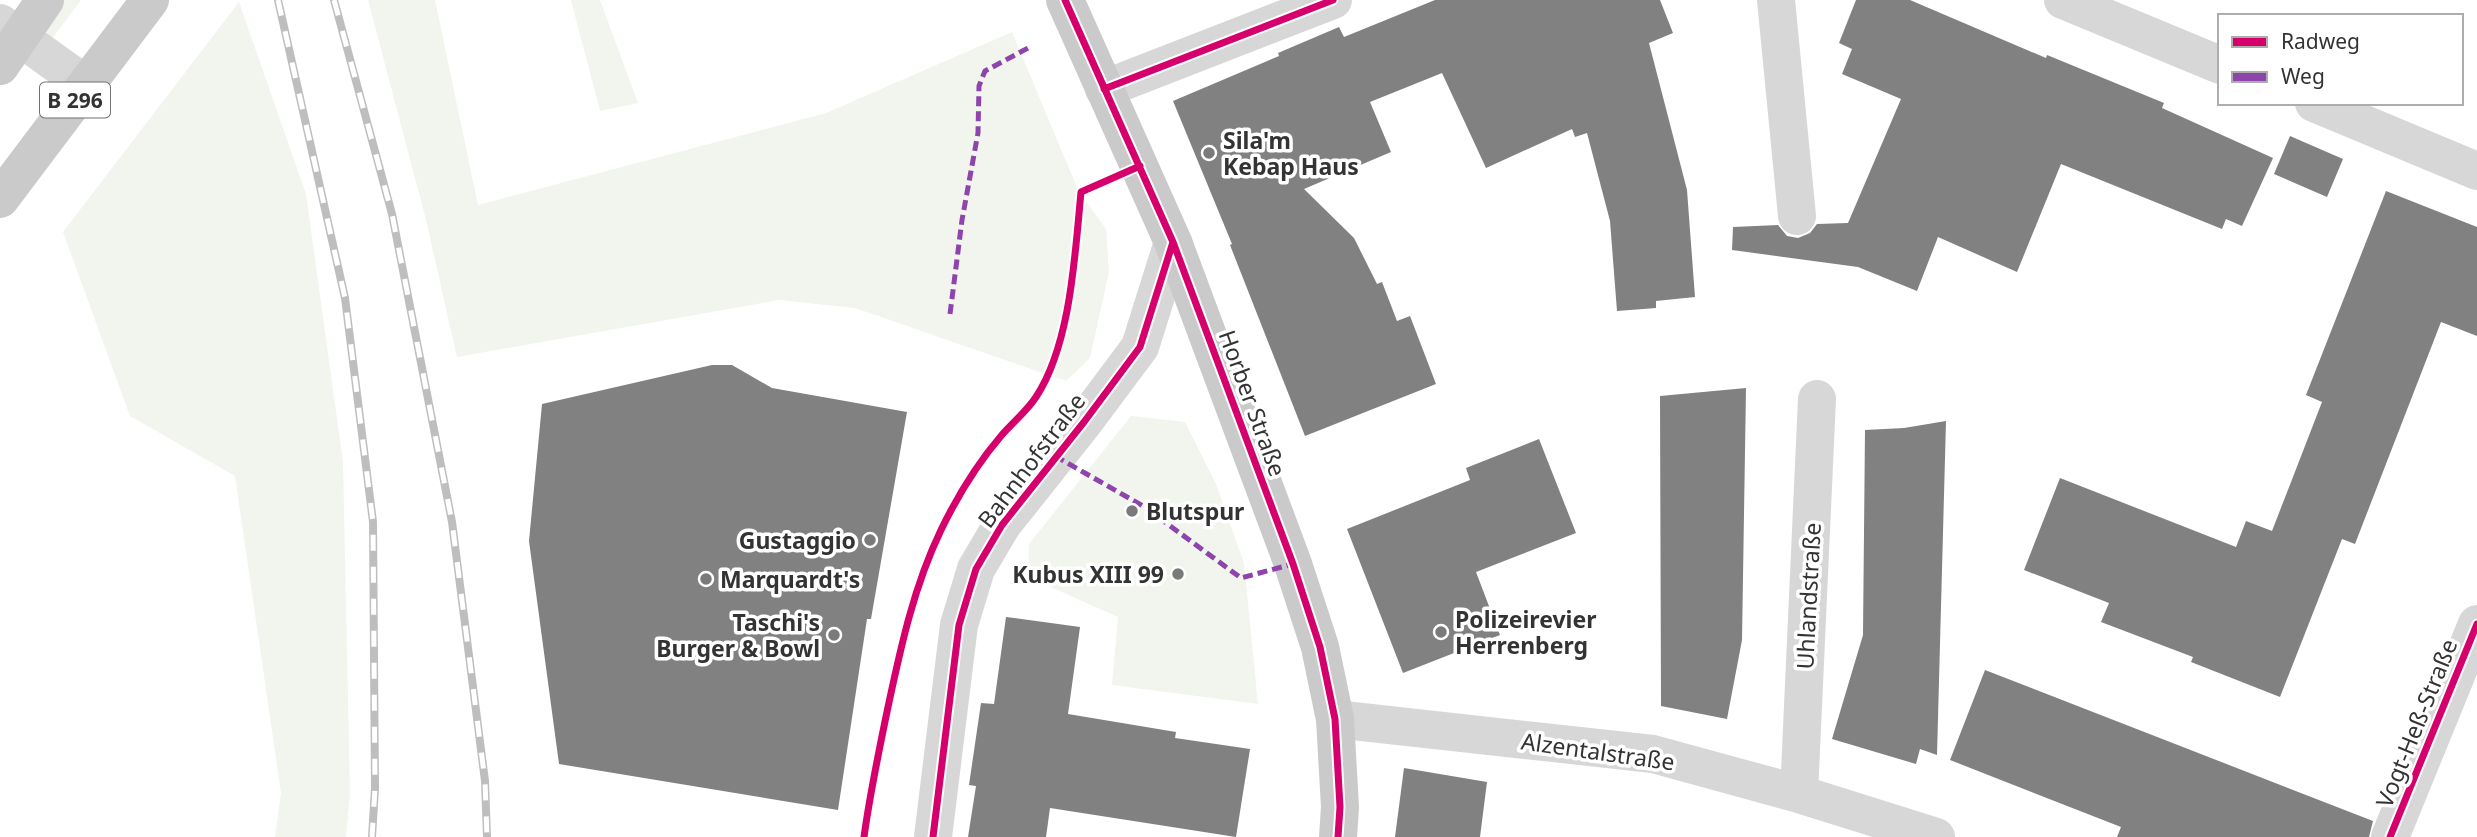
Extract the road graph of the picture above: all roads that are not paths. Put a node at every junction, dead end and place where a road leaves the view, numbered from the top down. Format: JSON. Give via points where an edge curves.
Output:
{"nodes":[{"id":1,"x":45,"y":0,"type":"edge"},
{"id":2,"x":150,"y":0,"type":"edge"},
{"id":3,"x":1065,"y":0,"type":"edge"},
{"id":4,"x":1333,"y":0,"type":"edge"},
{"id":5,"x":1776,"y":0,"type":"edge"},
{"id":6,"x":2063,"y":0,"type":"edge"},
{"id":7,"x":6,"y":43,"type":"edge"},
{"id":8,"x":2218,"y":64,"type":"edge"},
{"id":9,"x":86,"y":85,"type":"junction"},
{"id":10,"x":1104,"y":89,"type":"junction"},
{"id":11,"x":2319,"y":105,"type":"edge"},
{"id":12,"x":2477,"y":171,"type":"edge"},
{"id":13,"x":0,"y":199,"type":"edge"},
{"id":14,"x":1797,"y":216,"type":"dead end"},
{"id":15,"x":1173,"y":242,"type":"junction"},
{"id":16,"x":1817,"y":399,"type":"dead end"},
{"id":17,"x":2477,"y":624,"type":"edge"},
{"id":18,"x":1335,"y":719,"type":"junction"},
{"id":19,"x":1799,"y":794,"type":"junction"},
{"id":20,"x":933,"y":837,"type":"edge"},
{"id":21,"x":1338,"y":837,"type":"edge"},
{"id":22,"x":1936,"y":837,"type":"edge"},
{"id":23,"x":2390,"y":837,"type":"edge"}],
"edges":[{"from":1,"to":7,"type":"main road"},
{"from":2,"to":9,"type":"main road","number":"B 296"},
{"from":3,"to":10,"type":"main road","name":"Horber Straße"},
{"from":4,"to":10,"type":"street"},
{"from":5,"to":14,"type":"street"},
{"from":6,"to":8,"type":"street"},
{"from":7,"to":9,"type":"street"},
{"from":9,"to":13,"type":"main road","number":"B 296"},
{"from":10,"to":15,"type":"main road","name":"Horber Straße"},
{"from":11,"to":12,"type":"street"},
{"from":15,"to":18,"type":"main road","name":"Horber Straße","via":[[1293,564],[1320,647]]},
{"from":15,"to":20,"type":"street","name":"Bahnhofstraße","via":[[1140,347],[1002,525],[976,569],[959,625]]},
{"from":16,"to":19,"type":"street","name":"Uhlandstraße"},
{"from":17,"to":23,"type":"street","name":"Vogt-Heß-Straße"},
{"from":18,"to":19,"type":"street","name":"Alzentalstraße","via":[[1653,754]]},
{"from":18,"to":21,"type":"main road","name":"Horber Straße"},
{"from":19,"to":22,"type":"street","name":"Alzentalstraße"}]}
